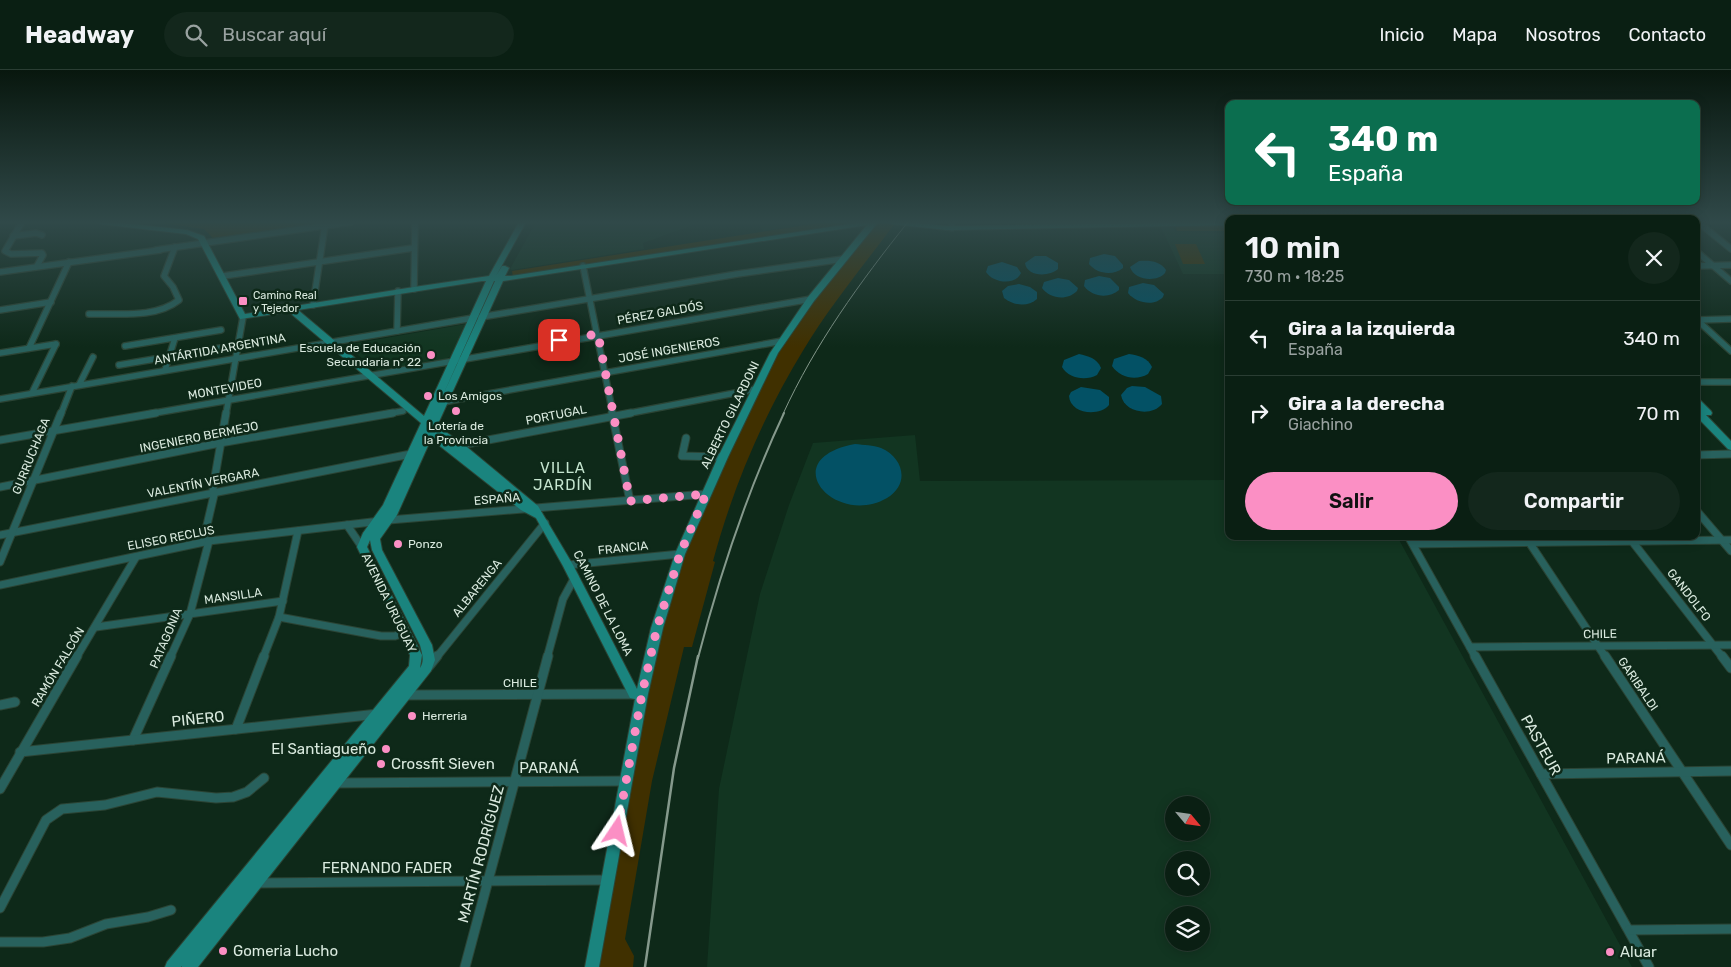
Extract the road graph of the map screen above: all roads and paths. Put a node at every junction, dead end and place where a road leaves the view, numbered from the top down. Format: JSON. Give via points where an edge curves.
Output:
{"nodes":[{"id":1,"x":54,"y":264,"type":"edge"},
{"id":2,"x":68,"y":264,"type":"edge"},
{"id":3,"x":168,"y":264,"type":"edge"},
{"id":4,"x":216,"y":264,"type":"edge"},
{"id":5,"x":307,"y":264,"type":"edge"},
{"id":6,"x":320,"y":264,"type":"edge"},
{"id":7,"x":414,"y":264,"type":"edge"},
{"id":8,"x":502,"y":264,"type":"edge"},
{"id":9,"x":504,"y":264,"type":"edge"},
{"id":10,"x":597,"y":264,"type":"edge"},
{"id":11,"x":809,"y":264,"type":"edge"},
{"id":12,"x":839,"y":264,"type":"edge"},
{"id":13,"x":1710,"y":264,"type":"edge"},
{"id":14,"x":1731,"y":265,"type":"edge"},
{"id":15,"x":37,"y":266,"type":"joint"},
{"id":16,"x":583,"y":266,"type":"junction"},
{"id":17,"x":1700,"y":266,"type":"edge"},
{"id":18,"x":1712,"y":266,"type":"junction"},
{"id":19,"x":0,"y":272,"type":"edge"},
{"id":20,"x":223,"y":276,"type":"junction"},
{"id":21,"x":495,"y":279,"type":"junction"},
{"id":22,"x":1731,"y":281,"type":"edge"},
{"id":23,"x":414,"y":289,"type":"junction"},
{"id":24,"x":398,"y":292,"type":"junction"},
{"id":25,"x":590,"y":298,"type":"junction"},
{"id":26,"x":811,"y":300,"type":"junction"},
{"id":27,"x":51,"y":302,"type":"junction"},
{"id":28,"x":313,"y":305,"type":"junction"},
{"id":29,"x":287,"y":309,"type":"junction"},
{"id":30,"x":0,"y":310,"type":"edge"},
{"id":31,"x":88,"y":314,"type":"dead end"},
{"id":32,"x":243,"y":317,"type":"junction"},
{"id":33,"x":477,"y":318,"type":"junction"},
{"id":34,"x":1700,"y":319,"type":"edge"},
{"id":35,"x":1731,"y":319,"type":"edge"},
{"id":36,"x":1700,"y":322,"type":"edge"},
{"id":37,"x":221,"y":330,"type":"dead end"},
{"id":38,"x":397,"y":331,"type":"junction"},
{"id":39,"x":598,"y":334,"type":"junction"},
{"id":40,"x":174,"y":338,"type":"junction"},
{"id":41,"x":782,"y":341,"type":"junction"},
{"id":42,"x":327,"y":343,"type":"junction"},
{"id":43,"x":125,"y":346,"type":"dead end"},
{"id":44,"x":29,"y":348,"type":"junction"},
{"id":45,"x":220,"y":348,"type":"dead end"},
{"id":46,"x":1731,"y":351,"type":"edge"},
{"id":47,"x":0,"y":353,"type":"edge"},
{"id":48,"x":169,"y":356,"type":"junction"},
{"id":49,"x":92,"y":357,"type":"dead end"},
{"id":50,"x":234,"y":358,"type":"junction"},
{"id":51,"x":458,"y":358,"type":"junction"},
{"id":52,"x":119,"y":365,"type":"dead end"},
{"id":53,"x":165,"y":370,"type":"junction"},
{"id":54,"x":605,"y":373,"type":"junction"},
{"id":55,"x":366,"y":375,"type":"junction"},
{"id":56,"x":1700,"y":382,"type":"edge"},
{"id":57,"x":1731,"y":382,"type":"edge"},
{"id":58,"x":76,"y":386,"type":"junction"},
{"id":59,"x":756,"y":389,"type":"junction"},
{"id":60,"x":32,"y":393,"type":"junction"},
{"id":61,"x":0,"y":399,"type":"edge"},
{"id":62,"x":228,"y":400,"type":"junction"},
{"id":63,"x":443,"y":402,"type":"junction"},
{"id":64,"x":1700,"y":405,"type":"edge"},
{"id":65,"x":402,"y":410,"type":"junction"},
{"id":66,"x":1700,"y":414,"type":"edge"},
{"id":67,"x":614,"y":415,"type":"junction"},
{"id":68,"x":428,"y":427,"type":"junction"},
{"id":69,"x":54,"y":430,"type":"junction"},
{"id":70,"x":1731,"y":437,"type":"edge"},
{"id":71,"x":686,"y":438,"type":"dead end"},
{"id":72,"x":0,"y":440,"type":"edge"},
{"id":73,"x":220,"y":443,"type":"junction"},
{"id":74,"x":454,"y":446,"type":"junction"},
{"id":75,"x":1731,"y":447,"type":"edge"},
{"id":76,"x":411,"y":454,"type":"junction"},
{"id":77,"x":1731,"y":454,"type":"edge"},
{"id":78,"x":1700,"y":455,"type":"edge"},
{"id":79,"x":723,"y":457,"type":"junction"},
{"id":80,"x":33,"y":480,"type":"junction"},
{"id":81,"x":0,"y":487,"type":"edge"},
{"id":82,"x":214,"y":492,"type":"junction"},
{"id":83,"x":706,"y":494,"type":"junction"},
{"id":84,"x":630,"y":501,"type":"junction"},
{"id":85,"x":524,"y":508,"type":"junction"},
{"id":86,"x":1700,"y":515,"type":"edge"},
{"id":87,"x":541,"y":516,"type":"junction"},
{"id":88,"x":385,"y":520,"type":"junction"},
{"id":89,"x":348,"y":525,"type":"junction"},
{"id":90,"x":298,"y":531,"type":"junction"},
{"id":91,"x":12,"y":533,"type":"junction"},
{"id":92,"x":0,"y":535,"type":"edge"},
{"id":93,"x":1411,"y":540,"type":"edge"},
{"id":94,"x":1527,"y":540,"type":"edge"},
{"id":95,"x":1631,"y":540,"type":"edge"},
{"id":96,"x":1700,"y":540,"type":"edge"},
{"id":97,"x":1722,"y":540,"type":"junction"},
{"id":98,"x":1731,"y":540,"type":"edge"},
{"id":99,"x":206,"y":541,"type":"junction"},
{"id":100,"x":362,"y":547,"type":"junction"},
{"id":101,"x":1731,"y":551,"type":"edge"},
{"id":102,"x":680,"y":554,"type":"junction"},
{"id":103,"x":136,"y":557,"type":"junction"},
{"id":104,"x":0,"y":562,"type":"edge"},
{"id":105,"x":568,"y":565,"type":"junction"},
{"id":106,"x":575,"y":577,"type":"junction"},
{"id":107,"x":0,"y":585,"type":"edge"},
{"id":108,"x":283,"y":601,"type":"junction"},
{"id":109,"x":190,"y":614,"type":"junction"},
{"id":110,"x":279,"y":618,"type":"junction"},
{"id":111,"x":96,"y":627,"type":"junction"},
{"id":112,"x":405,"y":632,"type":"junction"},
{"id":113,"x":1731,"y":644,"type":"edge"},
{"id":114,"x":1713,"y":645,"type":"junction"},
{"id":115,"x":1598,"y":646,"type":"junction"},
{"id":116,"x":1470,"y":647,"type":"junction"},
{"id":117,"x":427,"y":668,"type":"junction"},
{"id":118,"x":1731,"y":668,"type":"edge"},
{"id":119,"x":638,"y":694,"type":"junction"},
{"id":120,"x":406,"y":695,"type":"junction"},
{"id":121,"x":538,"y":695,"type":"junction"},
{"id":122,"x":15,"y":702,"type":"dead end"},
{"id":123,"x":0,"y":705,"type":"edge"},
{"id":124,"x":379,"y":714,"type":"junction"},
{"id":125,"x":236,"y":729,"type":"junction"},
{"id":126,"x":133,"y":740,"type":"junction"},
{"id":127,"x":20,"y":752,"type":"junction"},
{"id":128,"x":1731,"y":771,"type":"edge"},
{"id":129,"x":1682,"y":772,"type":"junction"},
{"id":130,"x":1541,"y":774,"type":"junction"},
{"id":131,"x":4,"y":775,"type":"edge"},
{"id":132,"x":264,"y":778,"type":"dead end"},
{"id":133,"x":626,"y":781,"type":"junction"},
{"id":134,"x":515,"y":782,"type":"junction"},
{"id":135,"x":329,"y":783,"type":"junction"},
{"id":136,"x":0,"y":789,"type":"edge"},
{"id":137,"x":1731,"y":845,"type":"edge"},
{"id":138,"x":608,"y":880,"type":"junction"},
{"id":139,"x":489,"y":882,"type":"junction"},
{"id":140,"x":256,"y":883,"type":"junction"},
{"id":141,"x":0,"y":908,"type":"edge"},
{"id":142,"x":171,"y":910,"type":"dead end"},
{"id":143,"x":1731,"y":929,"type":"edge"},
{"id":144,"x":1629,"y":930,"type":"junction"},
{"id":145,"x":0,"y":942,"type":"edge"},
{"id":146,"x":172,"y":967,"type":"edge"},
{"id":147,"x":189,"y":967,"type":"edge"},
{"id":148,"x":465,"y":967,"type":"edge"},
{"id":149,"x":592,"y":967,"type":"edge"},
{"id":150,"x":1649,"y":967,"type":"edge"}],
"edges":[{"from":1,"to":15,"type":"street"},
{"from":2,"to":27,"type":"street"},
{"from":3,"to":31,"type":"street","via":[[164,276],[173,287],[179,300],[177,303],[142,312]]},
{"from":4,"to":20,"type":"main road"},
{"from":5,"to":20,"type":"street"},
{"from":6,"to":28,"type":"street"},
{"from":7,"to":23,"type":"street"},
{"from":8,"to":21,"type":"main road","name":"AVENIDA URUGUAY"},
{"from":9,"to":21,"type":"main road","name":"AVENIDA URUGUAY"},
{"from":10,"to":16,"type":"main road"},
{"from":11,"to":25,"type":"street","name":"ANTÁRTIDA ARGENTINA"},
{"from":12,"to":26,"type":"main road","name":"ALBERTO GILARDONI"},
{"from":13,"to":18,"type":"street"},
{"from":14,"to":18,"type":"street"},
{"from":15,"to":19,"type":"street"},
{"from":16,"to":21,"type":"main road"},
{"from":16,"to":25,"type":"street"},
{"from":17,"to":18,"type":"street"},
{"from":18,"to":22,"type":"street"},
{"from":20,"to":32,"type":"main road"},
{"from":21,"to":23,"type":"main road"},
{"from":21,"to":33,"type":"main road","name":"AVENIDA URUGUAY"},
{"from":23,"to":24,"type":"main road"},
{"from":24,"to":28,"type":"main road"},
{"from":24,"to":38,"type":"street"},
{"from":25,"to":33,"type":"street","name":"ANTÁRTIDA ARGENTINA"},
{"from":25,"to":39,"type":"street"},
{"from":26,"to":39,"type":"street","name":"PÉREZ GALDÓS","via":[[792,300]]},
{"from":26,"to":41,"type":"main road","name":"ALBERTO GILARDONI"},
{"from":27,"to":30,"type":"street"},
{"from":27,"to":44,"type":"street"},
{"from":28,"to":29,"type":"main road"},
{"from":29,"to":32,"type":"main road"},
{"from":29,"to":42,"type":"main road"},
{"from":32,"to":50,"type":"street","name":"PATAGONIA"},
{"from":33,"to":38,"type":"street","name":"ANTÁRTIDA ARGENTINA"},
{"from":33,"to":51,"type":"main road","name":"AVENIDA URUGUAY"},
{"from":34,"to":35,"type":"street"},
{"from":36,"to":46,"type":"street"},
{"from":37,"to":40,"type":"street"},
{"from":38,"to":42,"type":"street","name":"ANTÁRTIDA ARGENTINA"},
{"from":39,"to":51,"type":"street","name":"PÉREZ GALDÓS"},
{"from":39,"to":54,"type":"street"},
{"from":40,"to":43,"type":"street"},
{"from":40,"to":48,"type":"street"},
{"from":41,"to":54,"type":"street","name":"JOSÉ INGENIEROS"},
{"from":41,"to":59,"type":"main road","name":"ALBERTO GILARDONI"},
{"from":42,"to":50,"type":"street","name":"ANTÁRTIDA ARGENTINA"},
{"from":42,"to":55,"type":"main road"},
{"from":44,"to":47,"type":"street"},
{"from":44,"to":60,"type":"street","via":[[56,344]]},
{"from":45,"to":48,"type":"street"},
{"from":48,"to":52,"type":"street"},
{"from":48,"to":53,"type":"street"},
{"from":49,"to":58,"type":"street","name":"GURRUCHAGA"},
{"from":50,"to":53,"type":"street","name":"ANTÁRTIDA ARGENTINA"},
{"from":50,"to":62,"type":"street","name":"PATAGONIA"},
{"from":51,"to":55,"type":"street","name":"MONTEVIDEO"},
{"from":51,"to":63,"type":"main road","name":"AVENIDA URUGUAY"},
{"from":51,"to":68,"type":"main road","name":"AVENIDA URUGUAY"},
{"from":53,"to":58,"type":"street","name":"ANTÁRTIDA ARGENTINA"},
{"from":54,"to":63,"type":"street","name":"JOSÉ INGENIEROS"},
{"from":54,"to":67,"type":"street"},
{"from":55,"to":62,"type":"street","name":"MONTEVIDEO"},
{"from":55,"to":65,"type":"main road"},
{"from":55,"to":68,"type":"main road"},
{"from":56,"to":57,"type":"street"},
{"from":58,"to":60,"type":"street","name":"ANTÁRTIDA ARGENTINA"},
{"from":58,"to":69,"type":"street","name":"GURRUCHAGA"},
{"from":59,"to":67,"type":"street","name":"PORTUGAL"},
{"from":59,"to":79,"type":"main road","name":"ALBERTO GILARDONI"},
{"from":60,"to":61,"type":"street","name":"ANTÁRTIDA ARGENTINA"},
{"from":62,"to":69,"type":"street","name":"MONTEVIDEO"},
{"from":62,"to":73,"type":"street","name":"PATAGONIA"},
{"from":63,"to":68,"type":"main road","name":"AVENIDA URUGUAY"},
{"from":64,"to":70,"type":"main road"},
{"from":65,"to":68,"type":"main road"},
{"from":65,"to":73,"type":"street","name":"INGENIERO BERMEJO"},
{"from":66,"to":75,"type":"main road"},
{"from":67,"to":74,"type":"street","name":"PORTUGAL"},
{"from":67,"to":84,"type":"street"},
{"from":68,"to":74,"type":"main road","name":"CAMINO DE LA LOMA"},
{"from":68,"to":76,"type":"main road","name":"AVENIDA URUGUAY"},
{"from":68,"to":88,"type":"main road","name":"AVENIDA URUGUAY"},
{"from":69,"to":72,"type":"street","name":"MONTEVIDEO"},
{"from":69,"to":80,"type":"street","name":"GURRUCHAGA"},
{"from":71,"to":79,"type":"street","via":[[682,456]]},
{"from":73,"to":80,"type":"street","name":"INGENIERO BERMEJO"},
{"from":73,"to":82,"type":"street","name":"PATAGONIA"},
{"from":74,"to":85,"type":"main road","name":"CAMINO DE LA LOMA"},
{"from":74,"to":87,"type":"main road","name":"CAMINO DE LA LOMA"},
{"from":76,"to":82,"type":"street","name":"VALENTÍN VERGARA"},
{"from":76,"to":88,"type":"main road","name":"AVENIDA URUGUAY"},
{"from":77,"to":78,"type":"street"},
{"from":79,"to":83,"type":"main road","name":"ALBERTO GILARDONI"},
{"from":80,"to":81,"type":"street","name":"INGENIERO BERMEJO"},
{"from":80,"to":91,"type":"street","name":"GURRUCHAGA"},
{"from":82,"to":91,"type":"street","name":"VALENTÍN VERGARA"},
{"from":82,"to":99,"type":"street","name":"PATAGONIA"},
{"from":83,"to":84,"type":"street","name":"ESPAÑA"},
{"from":83,"to":102,"type":"main road","name":"ALBERTO GILARDONI"},
{"from":84,"to":87,"type":"street","name":"ESPAÑA"},
{"from":85,"to":87,"type":"main road","name":"CAMINO DE LA LOMA"},
{"from":85,"to":88,"type":"street","name":"ESPAÑA"},
{"from":86,"to":97,"type":"street"},
{"from":87,"to":105,"type":"main road","name":"CAMINO DE LA LOMA"},
{"from":87,"to":117,"type":"street","name":"ALBARENGA"},
{"from":88,"to":89,"type":"street","name":"ELISEO RECLUS"},
{"from":88,"to":100,"type":"main road","name":"AVENIDA URUGUAY","via":[[370,530]]},
{"from":88,"to":117,"type":"main road","name":"AVENIDA URUGUAY","via":[[374,543],[426,645]]},
{"from":89,"to":90,"type":"street","name":"ELISEO RECLUS"},
{"from":89,"to":100,"type":"street"},
{"from":90,"to":99,"type":"street","name":"ELISEO RECLUS"},
{"from":90,"to":108,"type":"street"},
{"from":91,"to":92,"type":"street","name":"VALENTÍN VERGARA"},
{"from":91,"to":104,"type":"street","name":"GURRUCHAGA"},
{"from":93,"to":94,"type":"street"},
{"from":93,"to":116,"type":"street","name":"PASTEUR"},
{"from":94,"to":115,"type":"street","name":"GARIBALDI"},
{"from":95,"to":114,"type":"street","name":"GANDOLFO"},
{"from":96,"to":97,"type":"street"},
{"from":97,"to":98,"type":"street"},
{"from":97,"to":101,"type":"street"},
{"from":99,"to":103,"type":"street","name":"ELISEO RECLUS"},
{"from":99,"to":109,"type":"street","name":"PATAGONIA"},
{"from":100,"to":112,"type":"main road","name":"AVENIDA URUGUAY"},
{"from":102,"to":105,"type":"street","name":"FRANCIA"},
{"from":102,"to":119,"type":"main road","name":"ALBERTO GILARDONI"},
{"from":103,"to":107,"type":"street","name":"ELISEO RECLUS"},
{"from":103,"to":111,"type":"street","name":"RAMÓN FALCÓN"},
{"from":105,"to":106,"type":"main road","name":"CAMINO DE LA LOMA"},
{"from":106,"to":119,"type":"main road","name":"CAMINO DE LA LOMA"},
{"from":106,"to":121,"type":"street","name":"MARTÍN RODRÍGUEZ","via":[[564,599]]},
{"from":108,"to":109,"type":"street","name":"MANSILLA"},
{"from":108,"to":110,"type":"street"},
{"from":109,"to":111,"type":"street","name":"MANSILLA"},
{"from":109,"to":126,"type":"street","name":"PATAGONIA"},
{"from":110,"to":112,"type":"street","via":[[381,636]]},
{"from":110,"to":125,"type":"street"},
{"from":111,"to":127,"type":"street","name":"RAMÓN FALCÓN"},
{"from":112,"to":124,"type":"main road","name":"AVENIDA URUGUAY","via":[[416,655],[416,664]]},
{"from":113,"to":114,"type":"street","name":"CHILE"},
{"from":114,"to":115,"type":"street","name":"CHILE"},
{"from":114,"to":118,"type":"street","name":"GANDOLFO"},
{"from":115,"to":116,"type":"street","name":"CHILE"},
{"from":115,"to":129,"type":"street","name":"GARIBALDI"},
{"from":116,"to":130,"type":"street","name":"PASTEUR"},
{"from":117,"to":120,"type":"main road","name":"AVENIDA URUGUAY"},
{"from":119,"to":121,"type":"street","name":"CHILE"},
{"from":119,"to":133,"type":"main road","name":"ALBERTO GILARDONI"},
{"from":120,"to":121,"type":"street","name":"CHILE"},
{"from":120,"to":135,"type":"main road","name":"AVENIDA URUGUAY"},
{"from":121,"to":134,"type":"street","name":"MARTÍN RODRÍGUEZ"},
{"from":122,"to":123,"type":"street"},
{"from":124,"to":125,"type":"street","name":"PIÑERO"},
{"from":124,"to":135,"type":"main road","name":"AVENIDA URUGUAY"},
{"from":125,"to":126,"type":"street","name":"PIÑERO"},
{"from":126,"to":127,"type":"street","name":"PIÑERO"},
{"from":127,"to":131,"type":"street","name":"RAMÓN FALCÓN"},
{"from":128,"to":129,"type":"street","name":"PARANÁ"},
{"from":129,"to":130,"type":"street","name":"PARANÁ"},
{"from":129,"to":137,"type":"street","name":"GARIBALDI"},
{"from":130,"to":144,"type":"street","name":"PASTEUR"},
{"from":131,"to":136,"type":"street","name":"RAMÓN FALCÓN"},
{"from":132,"to":141,"type":"street","via":[[246,792],[233,797],[158,792],[104,805],[62,809],[46,820]]},
{"from":133,"to":134,"type":"street","name":"PARANÁ"},
{"from":133,"to":138,"type":"main road","name":"ALBERTO GILARDONI"},
{"from":134,"to":135,"type":"street","name":"PARANÁ"},
{"from":134,"to":139,"type":"street","name":"MARTÍN RODRÍGUEZ"},
{"from":135,"to":140,"type":"main road","name":"AVENIDA URUGUAY"},
{"from":135,"to":146,"type":"main road","name":"AVENIDA URUGUAY"},
{"from":138,"to":139,"type":"street","name":"FERNANDO FADER"},
{"from":138,"to":149,"type":"main road","name":"ALBERTO GILARDONI"},
{"from":139,"to":140,"type":"street","name":"FERNANDO FADER"},
{"from":139,"to":148,"type":"street","name":"MARTÍN RODRÍGUEZ"},
{"from":140,"to":147,"type":"main road","name":"AVENIDA URUGUAY"},
{"from":142,"to":145,"type":"street","via":[[106,924],[70,938]]},
{"from":143,"to":144,"type":"street"},
{"from":144,"to":150,"type":"street","name":"PASTEUR"}]}
